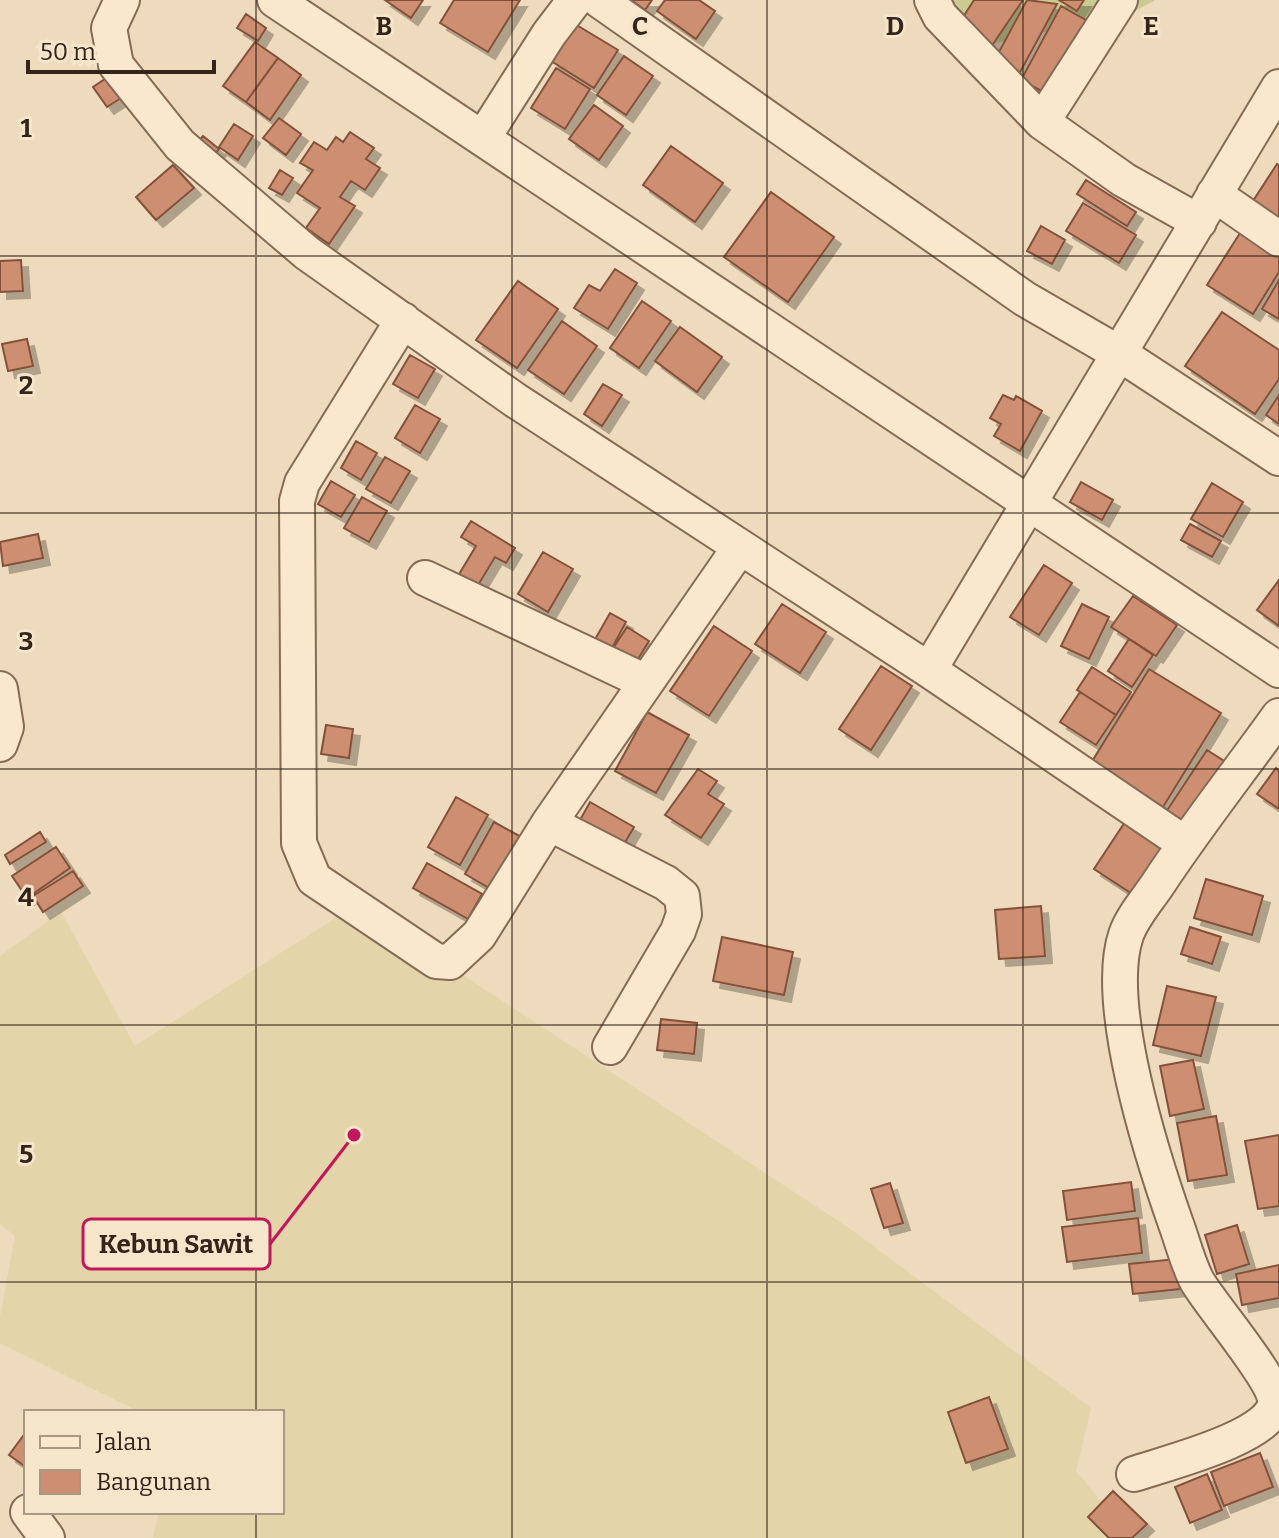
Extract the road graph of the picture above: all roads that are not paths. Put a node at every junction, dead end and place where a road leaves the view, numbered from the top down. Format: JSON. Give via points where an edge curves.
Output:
{"nodes":[{"id":1,"x":122,"y":0,"type":"edge"},
{"id":2,"x":275,"y":0,"type":"edge"},
{"id":3,"x":575,"y":0,"type":"edge"},
{"id":4,"x":599,"y":0,"type":"edge"},
{"id":5,"x":932,"y":0,"type":"edge"},
{"id":6,"x":1120,"y":0,"type":"edge"},
{"id":7,"x":1279,"y":87,"type":"edge"},
{"id":8,"x":1042,"y":122,"type":"junction"},
{"id":9,"x":483,"y":138,"type":"junction"},
{"id":10,"x":1206,"y":208,"type":"junction"},
{"id":11,"x":1279,"y":239,"type":"edge"},
{"id":12,"x":403,"y":320,"type":"junction"},
{"id":13,"x":1120,"y":354,"type":"junction"},
{"id":14,"x":1279,"y":458,"type":"edge"},
{"id":15,"x":1028,"y":505,"type":"junction"},
{"id":16,"x":740,"y":547,"type":"junction"},
{"id":17,"x":425,"y":578,"type":"dead end"},
{"id":18,"x":929,"y":670,"type":"junction"},
{"id":19,"x":1279,"y":670,"type":"edge"},
{"id":20,"x":646,"y":682,"type":"junction"},
{"id":21,"x":0,"y":689,"type":"edge"},
{"id":22,"x":1279,"y":716,"type":"edge"},
{"id":23,"x":0,"y":744,"type":"edge"},
{"id":24,"x":549,"y":823,"type":"junction"},
{"id":25,"x":1184,"y":843,"type":"junction"},
{"id":26,"x":610,"y":1047,"type":"dead end"},
{"id":27,"x":1134,"y":1474,"type":"dead end"},
{"id":28,"x":29,"y":1514,"type":"edge"},
{"id":29,"x":47,"y":1538,"type":"edge"}],
"edges":[{"from":1,"to":12,"type":"street","via":[[109,28],[116,65],[180,145],[307,253]]},
{"from":2,"to":9,"type":"street"},
{"from":3,"to":9,"type":"street"},
{"from":4,"to":13,"type":"street","via":[[1025,299]]},
{"from":5,"to":8,"type":"street","via":[[940,16]]},
{"from":6,"to":8,"type":"street"},
{"from":7,"to":10,"type":"street"},
{"from":8,"to":10,"type":"street","via":[[1124,180]]},
{"from":9,"to":15,"type":"street"},
{"from":10,"to":11,"type":"street"},
{"from":10,"to":13,"type":"street"},
{"from":12,"to":16,"type":"street"},
{"from":12,"to":24,"type":"street","via":[[302,483],[297,501],[299,843],[314,879],[436,961],[450,962],[479,935]]},
{"from":13,"to":14,"type":"street"},
{"from":13,"to":15,"type":"street"},
{"from":15,"to":18,"type":"street"},
{"from":15,"to":19,"type":"street"},
{"from":16,"to":18,"type":"street"},
{"from":16,"to":20,"type":"street"},
{"from":17,"to":20,"type":"street"},
{"from":18,"to":25,"type":"street"},
{"from":20,"to":24,"type":"street"},
{"from":21,"to":23,"type":"street","via":[[6,727]]},
{"from":22,"to":25,"type":"street"},
{"from":24,"to":26,"type":"street","via":[[682,896],[684,914],[678,931]]},
{"from":25,"to":27,"type":"street","via":[[1127,931],[1119,959],[1121,1007],[1150,1148],[1195,1277],[1265,1376],[1275,1404],[1270,1418],[1252,1432]]},
{"from":28,"to":29,"type":"street"}]}
